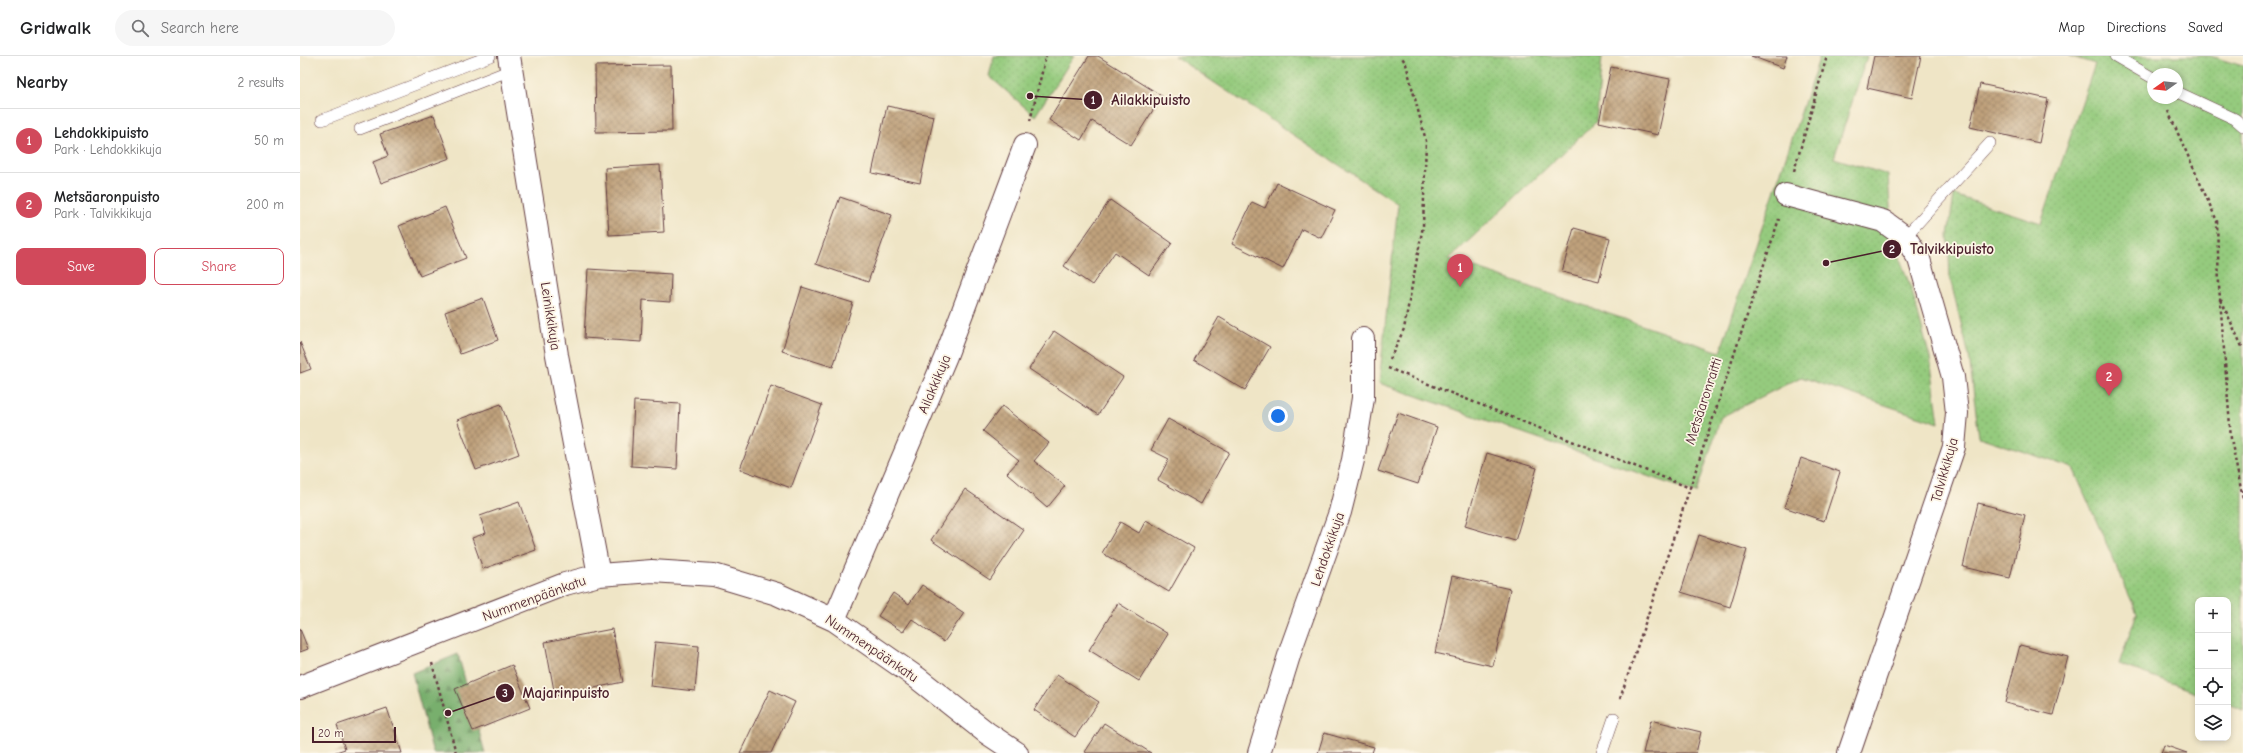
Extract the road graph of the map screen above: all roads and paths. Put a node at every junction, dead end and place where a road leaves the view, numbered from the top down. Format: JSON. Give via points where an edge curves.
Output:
{"nodes":[{"id":1,"x":490,"y":56,"type":"edge"},
{"id":2,"x":1046,"y":56,"type":"edge"},
{"id":3,"x":1401,"y":56,"type":"edge"},
{"id":4,"x":1828,"y":56,"type":"edge"},
{"id":5,"x":2115,"y":56,"type":"edge"},
{"id":6,"x":510,"y":63,"type":"edge"},
{"id":7,"x":2147,"y":75,"type":"edge"},
{"id":8,"x":2183,"y":95,"type":"edge"},
{"id":9,"x":2166,"y":105,"type":"dead end"},
{"id":10,"x":322,"y":120,"type":"dead end"},
{"id":11,"x":2243,"y":126,"type":"edge"},
{"id":12,"x":360,"y":129,"type":"dead end"},
{"id":13,"x":1990,"y":143,"type":"dead end"},
{"id":14,"x":1025,"y":145,"type":"joint"},
{"id":15,"x":1786,"y":196,"type":"junction"},
{"id":16,"x":1905,"y":237,"type":"junction"},
{"id":17,"x":2220,"y":298,"type":"junction"},
{"id":18,"x":1363,"y":339,"type":"dead end"},
{"id":19,"x":2243,"y":349,"type":"edge"},
{"id":20,"x":1690,"y":488,"type":"junction"},
{"id":21,"x":2243,"y":499,"type":"edge"},
{"id":22,"x":599,"y":575,"type":"junction"},
{"id":23,"x":834,"y":620,"type":"junction"},
{"id":24,"x":426,"y":638,"type":"junction"},
{"id":25,"x":300,"y":687,"type":"edge"},
{"id":26,"x":1614,"y":718,"type":"joint"},
{"id":27,"x":456,"y":753,"type":"edge"},
{"id":28,"x":1017,"y":753,"type":"edge"},
{"id":29,"x":1259,"y":753,"type":"edge"},
{"id":30,"x":1602,"y":753,"type":"edge"},
{"id":31,"x":1849,"y":753,"type":"edge"}],
"edges":[{"from":1,"to":10,"type":"lane"},
{"from":2,"to":14,"type":"path"},
{"from":3,"to":20,"type":"path","via":[[1406,64],[1426,141],[1423,226],[1404,329],[1386,367]]},
{"from":4,"to":15,"type":"path","name":"Metsäaronraitti"},
{"from":5,"to":7,"type":"lane"},
{"from":6,"to":12,"type":"lane"},
{"from":6,"to":22,"type":"street","name":"Leinikkikuja","via":[[557,355]]},
{"from":8,"to":11,"type":"lane","via":[[2234,119]]},
{"from":9,"to":17,"type":"path","via":[[2217,221]]},
{"from":13,"to":16,"type":"lane"},
{"from":14,"to":23,"type":"street","name":"Ailakkikuja","via":[[946,356]]},
{"from":15,"to":16,"type":"street","name":"Talvikkikuja","via":[[1883,221]]},
{"from":15,"to":20,"type":"path","name":"Metsäaronraitti"},
{"from":16,"to":31,"type":"street","name":"Talvikkikuja","via":[[1919,259],[1953,377],[1957,412],[1954,447]]},
{"from":17,"to":19,"type":"path"},
{"from":17,"to":21,"type":"path","via":[[2231,439]]},
{"from":18,"to":29,"type":"street","name":"Lehdokkikuja","via":[[1363,398],[1353,460],[1340,512],[1292,646]]},
{"from":20,"to":26,"type":"path","name":"Metsäaronraitti"},
{"from":22,"to":23,"type":"street","name":"Nummenpäänkatu","via":[[652,571],[714,575],[777,594]]},
{"from":22,"to":24,"type":"street","name":"Nummenpäänkatu","via":[[566,584]]},
{"from":23,"to":28,"type":"street","name":"Nummenpäänkatu","via":[[916,677],[987,733]]},
{"from":24,"to":25,"type":"street","name":"Nummenpäänkatu"},
{"from":24,"to":27,"type":"path"},
{"from":26,"to":30,"type":"lane"}]}
